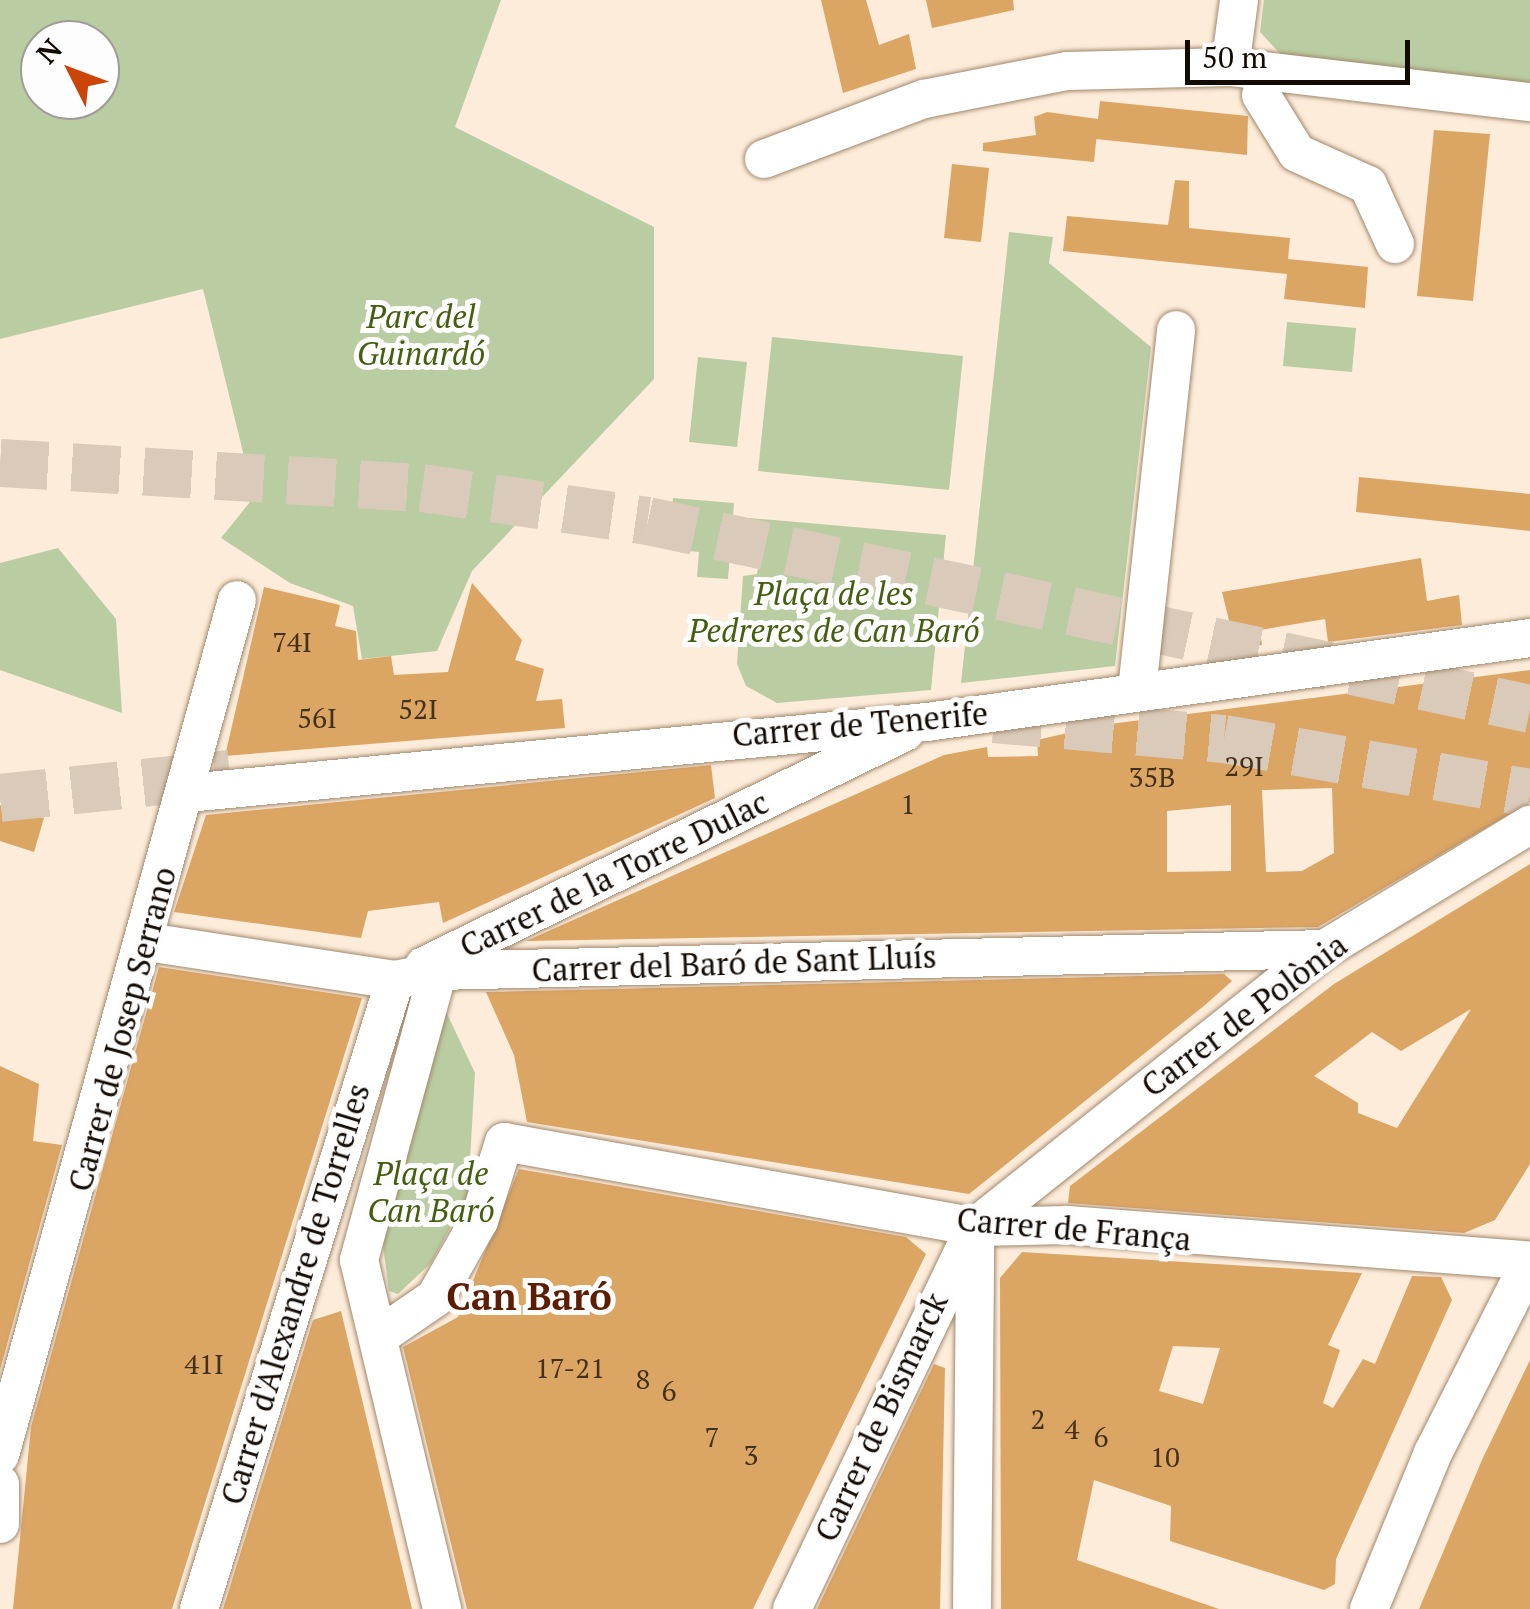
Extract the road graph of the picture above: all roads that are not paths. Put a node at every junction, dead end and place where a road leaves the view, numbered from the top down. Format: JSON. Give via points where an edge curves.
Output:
{"nodes":[{"id":1,"x":1239,"y":0,"type":"edge"},
{"id":2,"x":1230,"y":68,"type":"junction"},
{"id":3,"x":1262,"y":96,"type":"dead end"},
{"id":4,"x":1530,"y":102,"type":"edge"},
{"id":5,"x":764,"y":159,"type":"dead end"},
{"id":6,"x":1395,"y":244,"type":"dead end"},
{"id":7,"x":1176,"y":330,"type":"dead end"},
{"id":8,"x":237,"y":600,"type":"dead end"},
{"id":9,"x":1530,"y":638,"type":"edge"},
{"id":10,"x":1137,"y":690,"type":"junction"},
{"id":11,"x":927,"y":722,"type":"junction"},
{"id":12,"x":820,"y":729,"type":"junction"},
{"id":13,"x":832,"y":768,"type":"junction"},
{"id":14,"x":188,"y":792,"type":"junction"},
{"id":15,"x":1530,"y":825,"type":"edge"},
{"id":16,"x":147,"y":942,"type":"junction"},
{"id":17,"x":1325,"y":948,"type":"junction"},
{"id":18,"x":438,"y":972,"type":"junction"},
{"id":19,"x":395,"y":980,"type":"junction"},
{"id":20,"x":975,"y":1227,"type":"junction"},
{"id":21,"x":1530,"y":1261,"type":"edge"},
{"id":22,"x":378,"y":1337,"type":"junction"},
{"id":23,"x":0,"y":1455,"type":"edge"},
{"id":24,"x":0,"y":1484,"type":"edge"},
{"id":25,"x":0,"y":1524,"type":"edge"},
{"id":26,"x":199,"y":1609,"type":"edge"},
{"id":27,"x":442,"y":1609,"type":"edge"},
{"id":28,"x":792,"y":1609,"type":"edge"},
{"id":29,"x":972,"y":1609,"type":"edge"},
{"id":30,"x":1368,"y":1609,"type":"edge"}],
"edges":[{"from":1,"to":2,"type":"street"},
{"from":2,"to":4,"type":"street"},
{"from":2,"to":5,"type":"street","via":[[1067,72],[924,99]]},
{"from":3,"to":6,"type":"street","via":[[1297,152],[1368,185]]},
{"from":7,"to":10,"type":"street"},
{"from":8,"to":14,"type":"street","name":"Carrer de Josep Serrano"},
{"from":9,"to":10,"type":"street","name":"Carrer de Tenerife"},
{"from":10,"to":11,"type":"street","name":"Carrer de Tenerife"},
{"from":11,"to":12,"type":"street","name":"Carrer de Tenerife"},
{"from":11,"to":13,"type":"street","name":"Carrer de la Torre Dulac"},
{"from":12,"to":13,"type":"street"},
{"from":12,"to":14,"type":"street","name":"Carrer de Tenerife"},
{"from":13,"to":19,"type":"street","name":"Carrer de la Torre Dulac"},
{"from":14,"to":16,"type":"street","name":"Carrer de Josep Serrano"},
{"from":15,"to":17,"type":"street","name":"Carrer de Polònia"},
{"from":16,"to":19,"type":"street","name":"Carrer del Baró de Sant Lluís"},
{"from":16,"to":23,"type":"street","name":"Carrer de Josep Serrano"},
{"from":17,"to":18,"type":"street","name":"Carrer del Baró de Sant Lluís"},
{"from":17,"to":20,"type":"street","name":"Carrer de Polònia"},
{"from":18,"to":19,"type":"street","name":"Carrer del Baró de Sant Lluís"},
{"from":18,"to":22,"type":"street","via":[[360,1260]]},
{"from":19,"to":26,"type":"street","name":"Carrer d'Alexandre de Torrelles"},
{"from":20,"to":21,"type":"street","name":"Carrer de França","via":[[1067,1225]]},
{"from":20,"to":22,"type":"street","name":"Carrer de França","via":[[504,1142],[480,1221],[435,1298]]},
{"from":20,"to":28,"type":"street","name":"Carrer de Bismarck"},
{"from":20,"to":29,"type":"street"},
{"from":21,"to":30,"type":"street","via":[[1433,1453]]},
{"from":22,"to":27,"type":"street"},
{"from":24,"to":25,"type":"street"}]}
